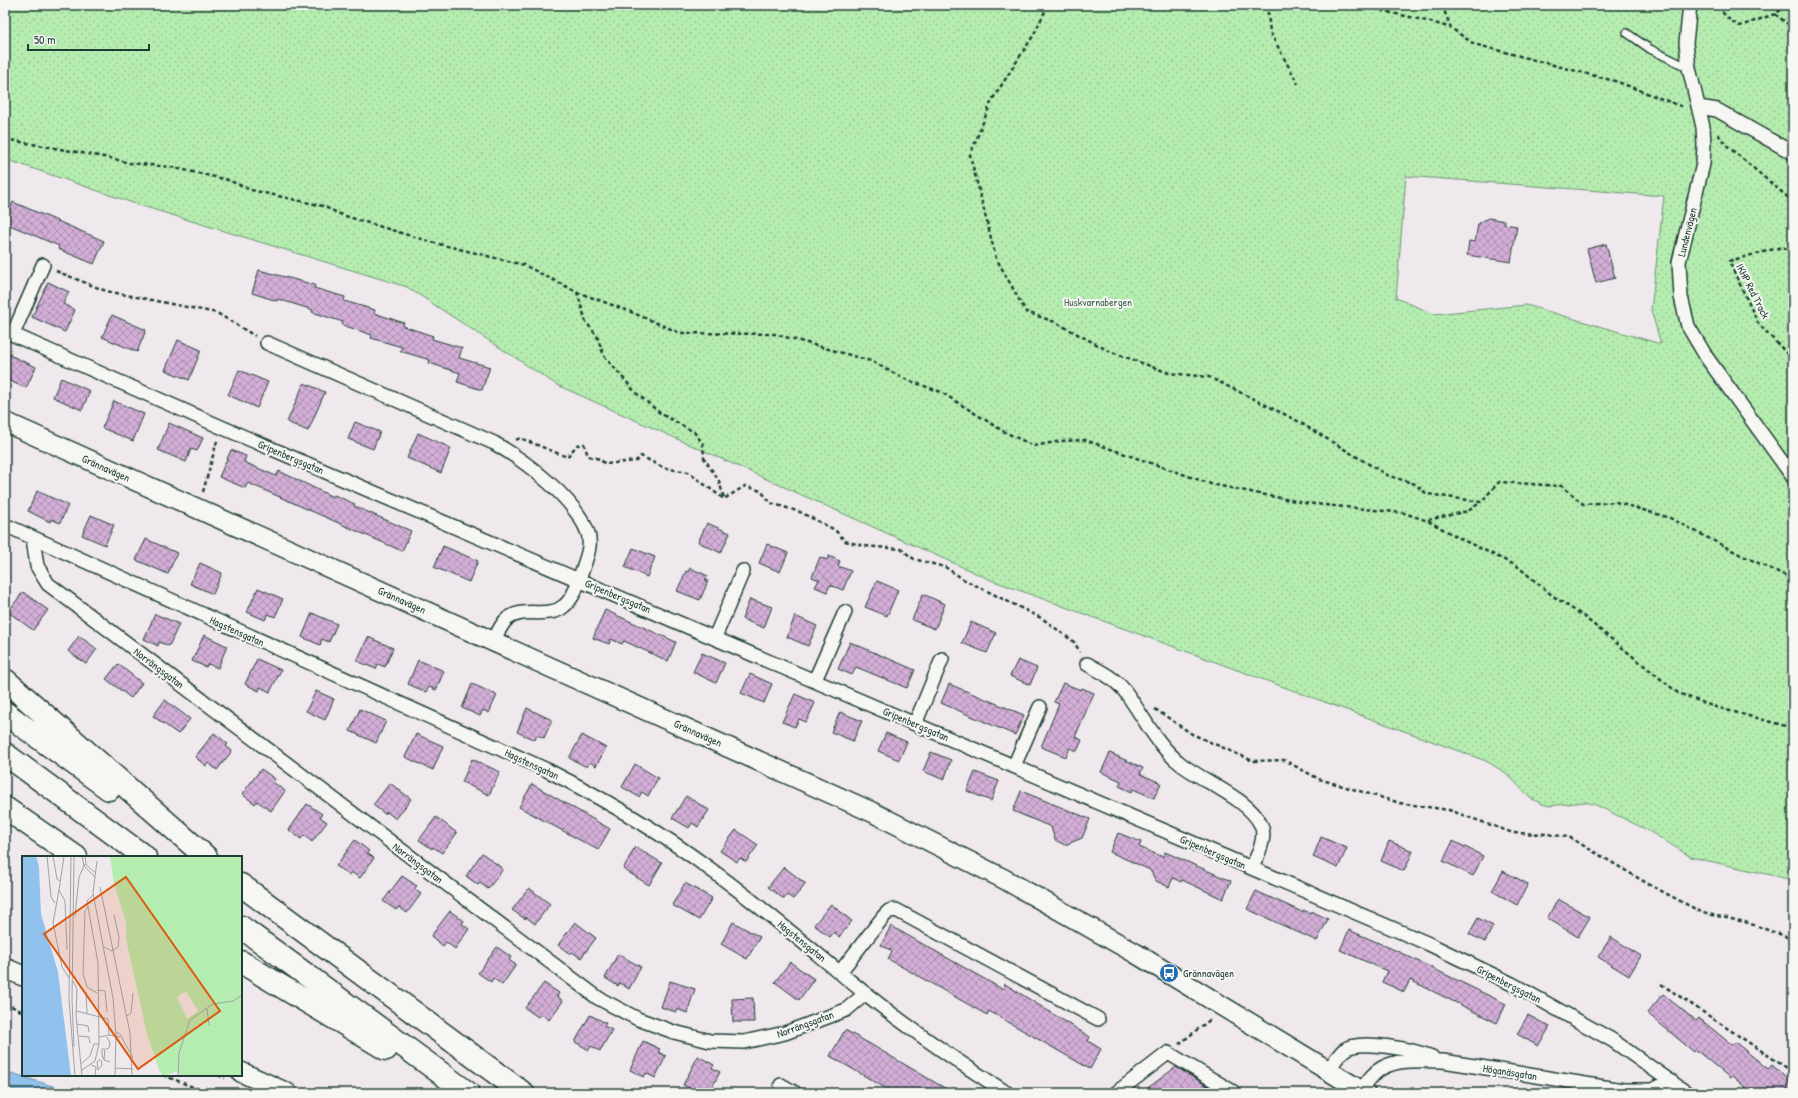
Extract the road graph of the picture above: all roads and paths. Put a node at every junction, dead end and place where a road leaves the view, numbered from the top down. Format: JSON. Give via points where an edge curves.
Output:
{"nodes":[{"id":1,"x":1048,"y":5,"type":"edge"},
{"id":2,"x":1267,"y":5,"type":"edge"},
{"id":3,"x":1361,"y":5,"type":"edge"},
{"id":4,"x":1442,"y":5,"type":"edge"},
{"id":5,"x":1690,"y":5,"type":"edge"},
{"id":6,"x":1721,"y":5,"type":"edge"},
{"id":7,"x":1788,"y":5,"type":"edge"},
{"id":8,"x":1775,"y":14,"type":"junction"},
{"id":9,"x":1451,"y":28,"type":"junction"},
{"id":10,"x":1793,"y":28,"type":"edge"},
{"id":11,"x":1626,"y":32,"type":"dead end"},
{"id":12,"x":1688,"y":68,"type":"junction"},
{"id":13,"x":1298,"y":84,"type":"dead end"},
{"id":14,"x":1699,"y":107,"type":"junction"},
{"id":15,"x":1717,"y":133,"type":"dead end"},
{"id":16,"x":5,"y":139,"type":"edge"},
{"id":17,"x":1793,"y":152,"type":"edge"},
{"id":18,"x":1793,"y":204,"type":"edge"},
{"id":19,"x":1793,"y":252,"type":"edge"},
{"id":20,"x":43,"y":266,"type":"joint"},
{"id":21,"x":577,"y":292,"type":"junction"},
{"id":22,"x":9,"y":333,"type":"edge"},
{"id":23,"x":267,"y":343,"type":"joint"},
{"id":24,"x":1793,"y":360,"type":"edge"},
{"id":25,"x":5,"y":422,"type":"edge"},
{"id":26,"x":221,"y":427,"type":"junction"},
{"id":27,"x":500,"y":446,"type":"junction"},
{"id":28,"x":1793,"y":476,"type":"edge"},
{"id":29,"x":202,"y":495,"type":"dead end"},
{"id":30,"x":724,"y":498,"type":"junction"},
{"id":31,"x":1481,"y":502,"type":"junction"},
{"id":32,"x":1428,"y":521,"type":"junction"},
{"id":33,"x":5,"y":525,"type":"edge"},
{"id":34,"x":33,"y":538,"type":"junction"},
{"id":35,"x":743,"y":571,"type":"dead end"},
{"id":36,"x":580,"y":579,"type":"junction"},
{"id":37,"x":1793,"y":579,"type":"edge"},
{"id":38,"x":845,"y":612,"type":"dead end"},
{"id":39,"x":715,"y":637,"type":"junction"},
{"id":40,"x":494,"y":640,"type":"junction"},
{"id":41,"x":942,"y":660,"type":"dead end"},
{"id":42,"x":1087,"y":664,"type":"joint"},
{"id":43,"x":5,"y":680,"type":"edge"},
{"id":44,"x":815,"y":680,"type":"junction"},
{"id":45,"x":1040,"y":707,"type":"dead end"},
{"id":46,"x":1154,"y":708,"type":"dead end"},
{"id":47,"x":5,"y":713,"type":"edge"},
{"id":48,"x":915,"y":724,"type":"junction"},
{"id":49,"x":1793,"y":728,"type":"edge"},
{"id":50,"x":5,"y":754,"type":"edge"},
{"id":51,"x":1014,"y":766,"type":"junction"},
{"id":52,"x":5,"y":808,"type":"edge"},
{"id":53,"x":75,"y":856,"type":"edge"},
{"id":54,"x":144,"y":856,"type":"edge"},
{"id":55,"x":201,"y":856,"type":"edge"},
{"id":56,"x":205,"y":856,"type":"edge"},
{"id":57,"x":1252,"y":868,"type":"junction"},
{"id":58,"x":242,"y":886,"type":"edge"},
{"id":59,"x":242,"y":928,"type":"edge"},
{"id":60,"x":1793,"y":942,"type":"edge"},
{"id":61,"x":242,"y":963,"type":"edge"},
{"id":62,"x":5,"y":968,"type":"edge"},
{"id":63,"x":840,"y":972,"type":"junction"},
{"id":64,"x":22,"y":976,"type":"edge"},
{"id":65,"x":1661,"y":984,"type":"dead end"},
{"id":66,"x":865,"y":994,"type":"junction"},
{"id":67,"x":5,"y":1003,"type":"edge"},
{"id":68,"x":1225,"y":1006,"type":"junction"},
{"id":69,"x":22,"y":1012,"type":"edge"},
{"id":70,"x":1098,"y":1019,"type":"dead end"},
{"id":71,"x":1168,"y":1053,"type":"junction"},
{"id":72,"x":1443,"y":1061,"type":"junction"},
{"id":73,"x":1328,"y":1070,"type":"junction"},
{"id":74,"x":242,"y":1072,"type":"edge"},
{"id":75,"x":1793,"y":1072,"type":"edge"},
{"id":76,"x":166,"y":1076,"type":"edge"},
{"id":77,"x":1671,"y":1081,"type":"junction"},
{"id":78,"x":781,"y":1085,"type":"dead end"},
{"id":79,"x":1362,"y":1092,"type":"edge"},
{"id":80,"x":208,"y":1093,"type":"edge"},
{"id":81,"x":287,"y":1093,"type":"edge"},
{"id":82,"x":460,"y":1093,"type":"edge"},
{"id":83,"x":468,"y":1093,"type":"edge"},
{"id":84,"x":523,"y":1093,"type":"edge"},
{"id":85,"x":795,"y":1093,"type":"edge"},
{"id":86,"x":1007,"y":1093,"type":"edge"},
{"id":87,"x":1116,"y":1093,"type":"edge"},
{"id":88,"x":1235,"y":1093,"type":"edge"},
{"id":89,"x":1687,"y":1093,"type":"edge"}],
"edges":[{"from":1,"to":31,"type":"path","via":[[1033,36],[992,100],[970,155],[996,258],[1026,312],[1055,322],[1109,351],[1169,372],[1209,377],[1294,419],[1387,475],[1415,484],[1427,494]]},
{"from":2,"to":13,"type":"path","via":[[1270,32]]},
{"from":3,"to":9,"type":"path","via":[[1429,20]]},
{"from":4,"to":9,"type":"path"},
{"from":5,"to":12,"type":"street","name":"Lundenvägen","via":[[1686,43]]},
{"from":6,"to":8,"type":"path","via":[[1727,18],[1740,26]]},
{"from":7,"to":8,"type":"path"},
{"from":8,"to":10,"type":"path"},
{"from":9,"to":14,"type":"path","via":[[1474,44],[1618,82],[1681,107]]},
{"from":11,"to":12,"type":"lane","via":[[1650,49]]},
{"from":12,"to":14,"type":"street","name":"Lundenvägen"},
{"from":14,"to":17,"type":"street","via":[[1717,110]]},
{"from":14,"to":28,"type":"street","name":"Lundenvägen","via":[[1703,127],[1703,164],[1679,262],[1681,298],[1688,326],[1707,358]]},
{"from":15,"to":18,"type":"path","via":[[1725,144]]},
{"from":16,"to":21,"type":"path","via":[[129,163],[171,167],[228,180],[251,190],[322,206],[342,215],[431,242],[524,265]]},
{"from":19,"to":24,"type":"path","name":"IKHP Red Track","via":[[1782,247],[1729,261],[1758,323]]},
{"from":20,"to":22,"type":"street"},
{"from":20,"to":23,"type":"path","via":[[106,291],[217,313]]},
{"from":21,"to":30,"type":"path","via":[[586,322],[597,336],[604,356],[641,398],[660,413],[694,432],[703,444],[704,458],[719,481]]},
{"from":21,"to":32,"type":"path","via":[[680,333],[775,334],[871,361],[905,379],[941,392],[1003,431],[1034,446],[1085,440],[1211,484],[1305,502],[1404,513]]},
{"from":22,"to":26,"type":"street","name":"Gripenbergsgatan"},
{"from":23,"to":27,"type":"street","name":"Gripenbergsgatan"},
{"from":25,"to":40,"type":"main road","name":"Grännavägen"},
{"from":26,"to":29,"type":"path"},
{"from":26,"to":36,"type":"street","name":"Gripenbergsgatan"},
{"from":27,"to":30,"type":"path","via":[[520,438],[567,457],[577,445],[584,444],[588,456],[600,459],[605,464],[636,461],[641,456],[664,468],[688,472]]},
{"from":27,"to":36,"type":"street","name":"Gripenbergsgatan","via":[[525,462],[552,486],[575,512],[585,528],[589,548]]},
{"from":30,"to":42,"type":"path","via":[[746,486],[751,487],[761,491],[771,503],[800,512],[835,530],[845,541],[864,546],[901,549],[914,559],[945,567],[962,579],[1043,619],[1074,642]]},
{"from":31,"to":32,"type":"path","via":[[1468,511]]},
{"from":31,"to":37,"type":"path","via":[[1499,482],[1562,486],[1583,504],[1616,502],[1670,518]]},
{"from":32,"to":49,"type":"path","via":[[1517,566],[1678,693],[1712,706]]},
{"from":33,"to":34,"type":"street","name":"Hagstensgatan"},
{"from":34,"to":63,"type":"street","name":"Hagstensgatan","via":[[595,794],[709,868]]},
{"from":34,"to":66,"type":"street","name":"Norrängsgatan","via":[[37,566],[48,584],[598,998],[638,1019],[674,1032],[710,1041],[744,1042],[785,1033],[846,1010]]},
{"from":35,"to":39,"type":"street"},
{"from":36,"to":39,"type":"street","name":"Gripenbergsgatan"},
{"from":36,"to":40,"type":"street","name":"Gripenbergsgatan","via":[[574,594],[564,607],[549,612],[518,612],[506,620]]},
{"from":38,"to":44,"type":"street"},
{"from":39,"to":44,"type":"street","name":"Gripenbergsgatan"},
{"from":40,"to":68,"type":"main road","name":"Grännavägen","via":[[872,812],[1004,879]]},
{"from":41,"to":48,"type":"street"},
{"from":42,"to":57,"type":"street","name":"Gripenbergsgatan","via":[[1110,677],[1123,689],[1166,750],[1181,764],[1253,813],[1262,826],[1263,837]]},
{"from":43,"to":56,"type":"highway"},
{"from":44,"to":48,"type":"street","name":"Gripenbergsgatan"},
{"from":45,"to":51,"type":"street"},
{"from":46,"to":60,"type":"path","via":[[1192,734],[1253,761],[1284,760],[1319,779],[1400,803],[1449,810],[1513,834],[1569,837],[1703,913],[1745,922],[1784,936]]},
{"from":47,"to":55,"type":"highway"},
{"from":48,"to":51,"type":"street","name":"Gripenbergsgatan"},
{"from":50,"to":54,"type":"highway"},
{"from":51,"to":57,"type":"street","name":"Gripenbergsgatan"},
{"from":52,"to":53,"type":"highway"},
{"from":57,"to":77,"type":"street","name":"Gripenbergsgatan","via":[[1429,944],[1512,984],[1612,1040]]},
{"from":58,"to":84,"type":"highway"},
{"from":59,"to":83,"type":"highway"},
{"from":61,"to":82,"type":"highway"},
{"from":62,"to":64,"type":"main road"},
{"from":63,"to":66,"type":"street","name":"Hagstensgatan"},
{"from":63,"to":70,"type":"street","via":[[884,916],[889,911],[896,910]]},
{"from":65,"to":75,"type":"path"},
{"from":66,"to":86,"type":"street","name":"Hagstensgatan","via":[[938,1049]]},
{"from":67,"to":69,"type":"path"},
{"from":68,"to":71,"type":"path"},
{"from":68,"to":73,"type":"main road","name":"Grännavägen"},
{"from":71,"to":87,"type":"street"},
{"from":71,"to":88,"type":"street"},
{"from":72,"to":73,"type":"street","name":"Höganäsgatan","via":[[1420,1053],[1359,1044],[1344,1050]]},
{"from":72,"to":77,"type":"street","name":"Höganäsgatan","via":[[1623,1090],[1652,1090]]},
{"from":72,"to":79,"type":"street","name":"Höganäsgatan","via":[[1398,1062],[1381,1068],[1368,1080]]},
{"from":73,"to":79,"type":"main road","name":"Grännavägen"},
{"from":74,"to":81,"type":"main road"},
{"from":76,"to":80,"type":"path"},
{"from":77,"to":89,"type":"street","name":"Gripenbergsgatan"},
{"from":78,"to":85,"type":"street"}]}
